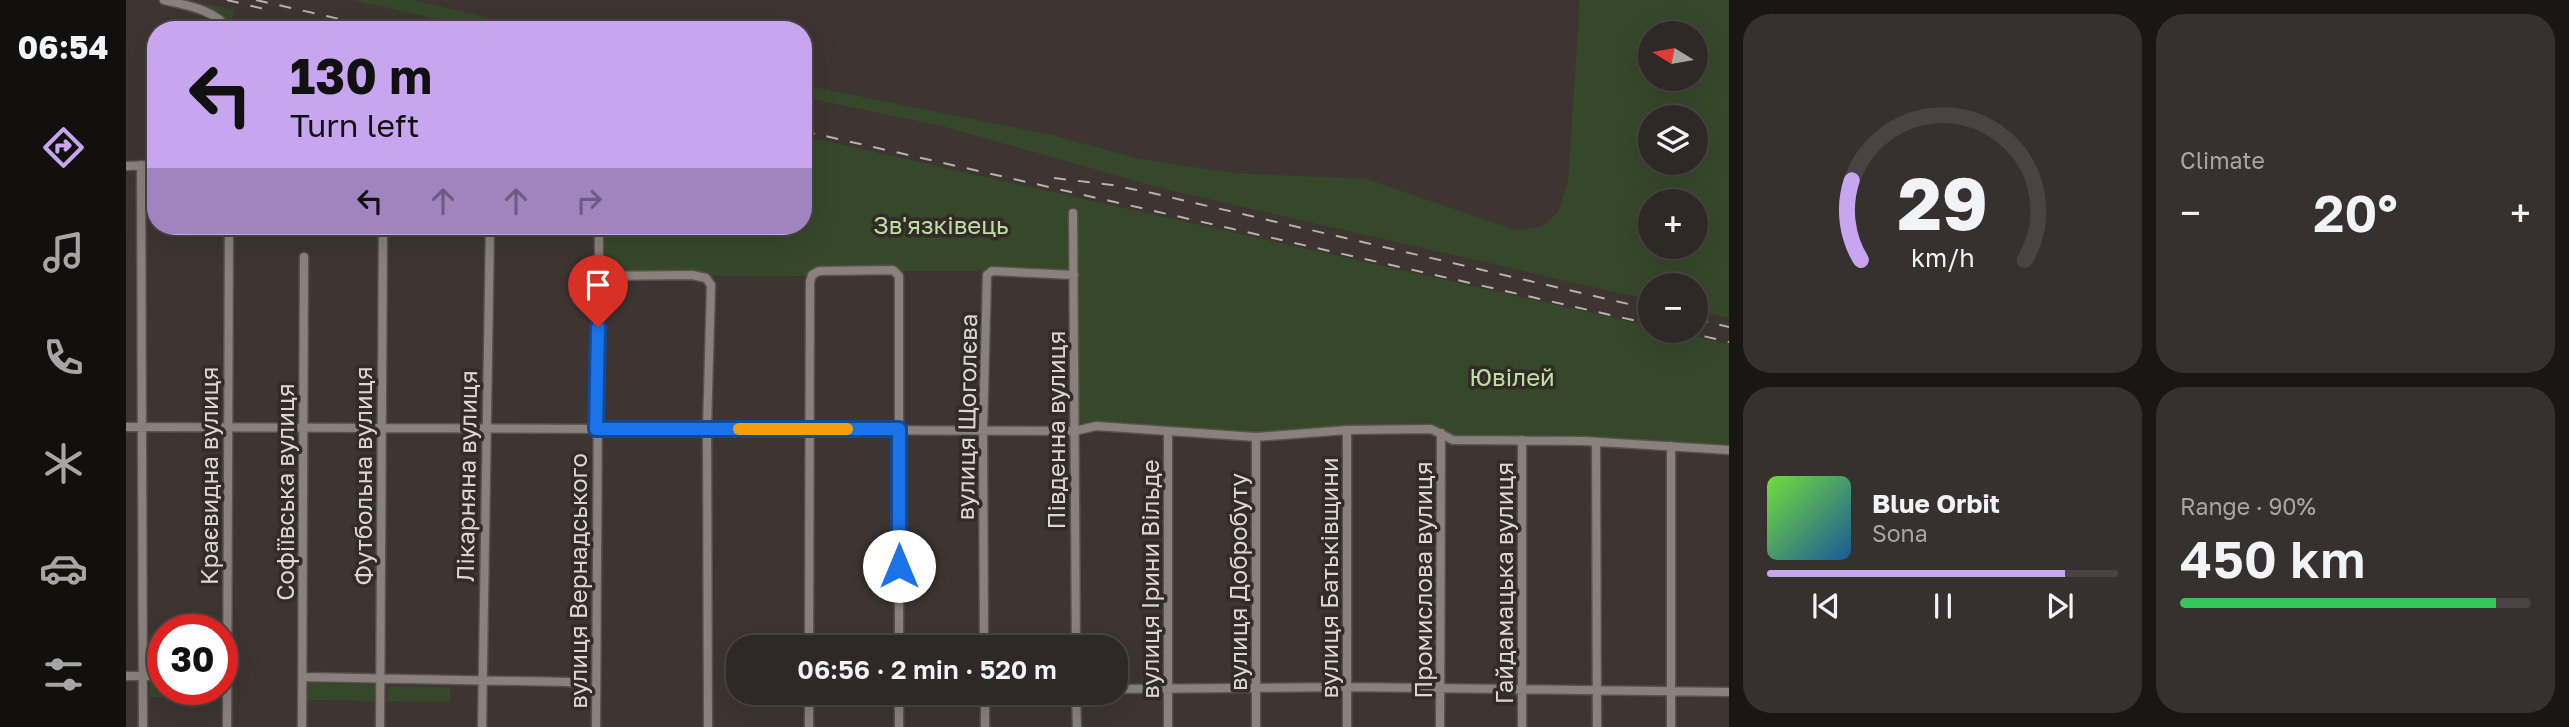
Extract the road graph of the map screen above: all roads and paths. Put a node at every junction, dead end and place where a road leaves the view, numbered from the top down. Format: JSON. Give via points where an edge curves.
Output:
{"nodes":[{"id":1,"x":164,"y":0,"type":"edge"},
{"id":2,"x":222,"y":21,"type":"edge"},
{"id":3,"x":141,"y":165,"type":"junction"},
{"id":4,"x":147,"y":165,"type":"edge"},
{"id":5,"x":126,"y":166,"type":"edge"},
{"id":6,"x":1073,"y":213,"type":"dead end"},
{"id":7,"x":229,"y":235,"type":"edge"},
{"id":8,"x":383,"y":235,"type":"edge"},
{"id":9,"x":490,"y":235,"type":"edge"},
{"id":10,"x":599,"y":235,"type":"edge"},
{"id":11,"x":304,"y":257,"type":"dead end"},
{"id":12,"x":1074,"y":275,"type":"junction"},
{"id":13,"x":599,"y":276,"type":"junction"},
{"id":14,"x":227,"y":426,"type":"junction"},
{"id":15,"x":126,"y":427,"type":"edge"},
{"id":16,"x":141,"y":427,"type":"junction"},
{"id":17,"x":303,"y":427,"type":"junction"},
{"id":18,"x":485,"y":427,"type":"junction"},
{"id":19,"x":382,"y":428,"type":"junction"},
{"id":20,"x":810,"y":428,"type":"junction"},
{"id":21,"x":596,"y":429,"type":"junction"},
{"id":22,"x":706,"y":429,"type":"junction"},
{"id":23,"x":899,"y":429,"type":"junction"},
{"id":24,"x":983,"y":429,"type":"junction"},
{"id":25,"x":1347,"y":430,"type":"junction"},
{"id":26,"x":1075,"y":431,"type":"junction"},
{"id":27,"x":1168,"y":431,"type":"junction"},
{"id":28,"x":1441,"y":433,"type":"junction"},
{"id":29,"x":1256,"y":437,"type":"junction"},
{"id":30,"x":1522,"y":440,"type":"junction"},
{"id":31,"x":1596,"y":443,"type":"junction"},
{"id":32,"x":1671,"y":446,"type":"junction"},
{"id":33,"x":1729,"y":450,"type":"edge"},
{"id":34,"x":225,"y":614,"type":"edge"},
{"id":35,"x":809,"y":635,"type":"edge"},
{"id":36,"x":899,"y":635,"type":"edge"},
{"id":37,"x":984,"y":635,"type":"edge"},
{"id":38,"x":1076,"y":635,"type":"edge"},
{"id":39,"x":126,"y":676,"type":"edge"},
{"id":40,"x":143,"y":676,"type":"junction"},
{"id":41,"x":147,"y":676,"type":"edge"},
{"id":42,"x":304,"y":677,"type":"junction"},
{"id":43,"x":380,"y":680,"type":"junction"},
{"id":44,"x":482,"y":681,"type":"junction"},
{"id":45,"x":1347,"y":687,"type":"junction"},
{"id":46,"x":1168,"y":688,"type":"junction"},
{"id":47,"x":1256,"y":688,"type":"junction"},
{"id":48,"x":1441,"y":688,"type":"junction"},
{"id":49,"x":1522,"y":688,"type":"junction"},
{"id":50,"x":1128,"y":689,"type":"edge"},
{"id":51,"x":1597,"y":690,"type":"junction"},
{"id":52,"x":1671,"y":691,"type":"junction"},
{"id":53,"x":1729,"y":692,"type":"edge"},
{"id":54,"x":596,"y":694,"type":"junction"},
{"id":55,"x":226,"y":705,"type":"edge"},
{"id":56,"x":809,"y":705,"type":"edge"},
{"id":57,"x":899,"y":705,"type":"edge"},
{"id":58,"x":985,"y":705,"type":"edge"},
{"id":59,"x":1076,"y":705,"type":"edge"},
{"id":60,"x":144,"y":727,"type":"edge"},
{"id":61,"x":227,"y":727,"type":"edge"},
{"id":62,"x":302,"y":727,"type":"edge"},
{"id":63,"x":380,"y":727,"type":"edge"},
{"id":64,"x":482,"y":727,"type":"edge"},
{"id":65,"x":596,"y":727,"type":"edge"},
{"id":66,"x":708,"y":727,"type":"edge"},
{"id":67,"x":809,"y":727,"type":"edge"},
{"id":68,"x":898,"y":727,"type":"edge"},
{"id":69,"x":985,"y":727,"type":"edge"},
{"id":70,"x":1077,"y":727,"type":"edge"},
{"id":71,"x":1168,"y":727,"type":"edge"},
{"id":72,"x":1256,"y":727,"type":"edge"},
{"id":73,"x":1347,"y":727,"type":"edge"},
{"id":74,"x":1440,"y":727,"type":"edge"},
{"id":75,"x":1522,"y":727,"type":"edge"},
{"id":76,"x":1597,"y":727,"type":"edge"},
{"id":77,"x":1671,"y":727,"type":"edge"}],
"edges":[{"from":1,"to":2,"type":"street","via":[[207,11]]},
{"from":3,"to":4,"type":"street"},
{"from":3,"to":5,"type":"street"},
{"from":3,"to":16,"type":"street"},
{"from":6,"to":12,"type":"street","name":"Південна вулиця"},
{"from":7,"to":14,"type":"street","name":"Краєвидна вулиця"},
{"from":8,"to":19,"type":"street","name":"Футбольна вулиця"},
{"from":9,"to":18,"type":"street","name":"Лікарняна вулиця"},
{"from":10,"to":13,"type":"street","name":"вулиця Вернадського"},
{"from":11,"to":17,"type":"street","name":"Софіївська вулиця"},
{"from":12,"to":24,"type":"street","name":"вулиця Щоголєва","via":[[989,272]]},
{"from":12,"to":26,"type":"street","name":"Південна вулиця"},
{"from":13,"to":21,"type":"street","name":"вулиця Вернадського"},
{"from":13,"to":22,"type":"street","via":[[692,275],[710,283]]},
{"from":14,"to":16,"type":"street"},
{"from":14,"to":17,"type":"street"},
{"from":14,"to":34,"type":"street","name":"Краєвидна вулиця"},
{"from":15,"to":16,"type":"street"},
{"from":16,"to":40,"type":"street"},
{"from":17,"to":19,"type":"street"},
{"from":17,"to":42,"type":"street","name":"Софіївська вулиця"},
{"from":18,"to":19,"type":"street"},
{"from":18,"to":21,"type":"street"},
{"from":18,"to":44,"type":"street","name":"Лікарняна вулиця"},
{"from":19,"to":43,"type":"street","name":"Футбольна вулиця"},
{"from":20,"to":22,"type":"street"},
{"from":20,"to":23,"type":"street"},
{"from":20,"to":23,"type":"street","via":[[812,275],[819,271],[892,270],[899,276]]},
{"from":20,"to":35,"type":"street"},
{"from":21,"to":22,"type":"street"},
{"from":21,"to":54,"type":"street","name":"вулиця Вернадського"},
{"from":22,"to":66,"type":"street"},
{"from":23,"to":24,"type":"street"},
{"from":23,"to":36,"type":"street"},
{"from":24,"to":26,"type":"street"},
{"from":24,"to":37,"type":"street","name":"вулиця Щоголєва"},
{"from":25,"to":28,"type":"street","via":[[1431,429]]},
{"from":25,"to":29,"type":"street"},
{"from":25,"to":45,"type":"street","name":"вулиця Батьківщини"},
{"from":26,"to":27,"type":"street","via":[[1096,426]]},
{"from":26,"to":38,"type":"street","name":"Південна вулиця"},
{"from":27,"to":29,"type":"street"},
{"from":27,"to":46,"type":"street","name":"вулиця Ірини Вільде"},
{"from":28,"to":30,"type":"street","via":[[1453,440]]},
{"from":28,"to":48,"type":"street","name":"Промислова вулиця"},
{"from":29,"to":47,"type":"street","name":"вулиця Добробуту"},
{"from":30,"to":31,"type":"street"},
{"from":30,"to":49,"type":"street","name":"Гайдамацька вулиця"},
{"from":31,"to":32,"type":"street"},
{"from":31,"to":51,"type":"street"},
{"from":32,"to":33,"type":"street"},
{"from":32,"to":52,"type":"street"},
{"from":39,"to":40,"type":"street"},
{"from":40,"to":41,"type":"street"},
{"from":40,"to":60,"type":"street"},
{"from":42,"to":43,"type":"street"},
{"from":42,"to":62,"type":"street","name":"Софіївська вулиця"},
{"from":43,"to":44,"type":"street"},
{"from":43,"to":63,"type":"street","name":"Футбольна вулиця"},
{"from":44,"to":54,"type":"street","via":[[568,682]]},
{"from":44,"to":64,"type":"street","name":"Лікарняна вулиця"},
{"from":45,"to":47,"type":"street"},
{"from":45,"to":48,"type":"street"},
{"from":45,"to":73,"type":"street","name":"вулиця Батьківщини"},
{"from":46,"to":47,"type":"street"},
{"from":46,"to":50,"type":"street"},
{"from":46,"to":71,"type":"street","name":"вулиця Ірини Вільде"},
{"from":47,"to":72,"type":"street","name":"вулиця Добробуту"},
{"from":48,"to":49,"type":"street"},
{"from":48,"to":74,"type":"street","name":"Промислова вулиця"},
{"from":49,"to":51,"type":"street"},
{"from":49,"to":75,"type":"street","name":"Гайдамацька вулиця"},
{"from":51,"to":52,"type":"street"},
{"from":51,"to":76,"type":"street"},
{"from":52,"to":53,"type":"street"},
{"from":52,"to":77,"type":"street"},
{"from":54,"to":65,"type":"street","name":"вулиця Вернадського"},
{"from":55,"to":61,"type":"street","name":"Краєвидна вулиця"},
{"from":56,"to":67,"type":"street"},
{"from":57,"to":68,"type":"street"},
{"from":58,"to":69,"type":"street"},
{"from":59,"to":70,"type":"street"}]}
